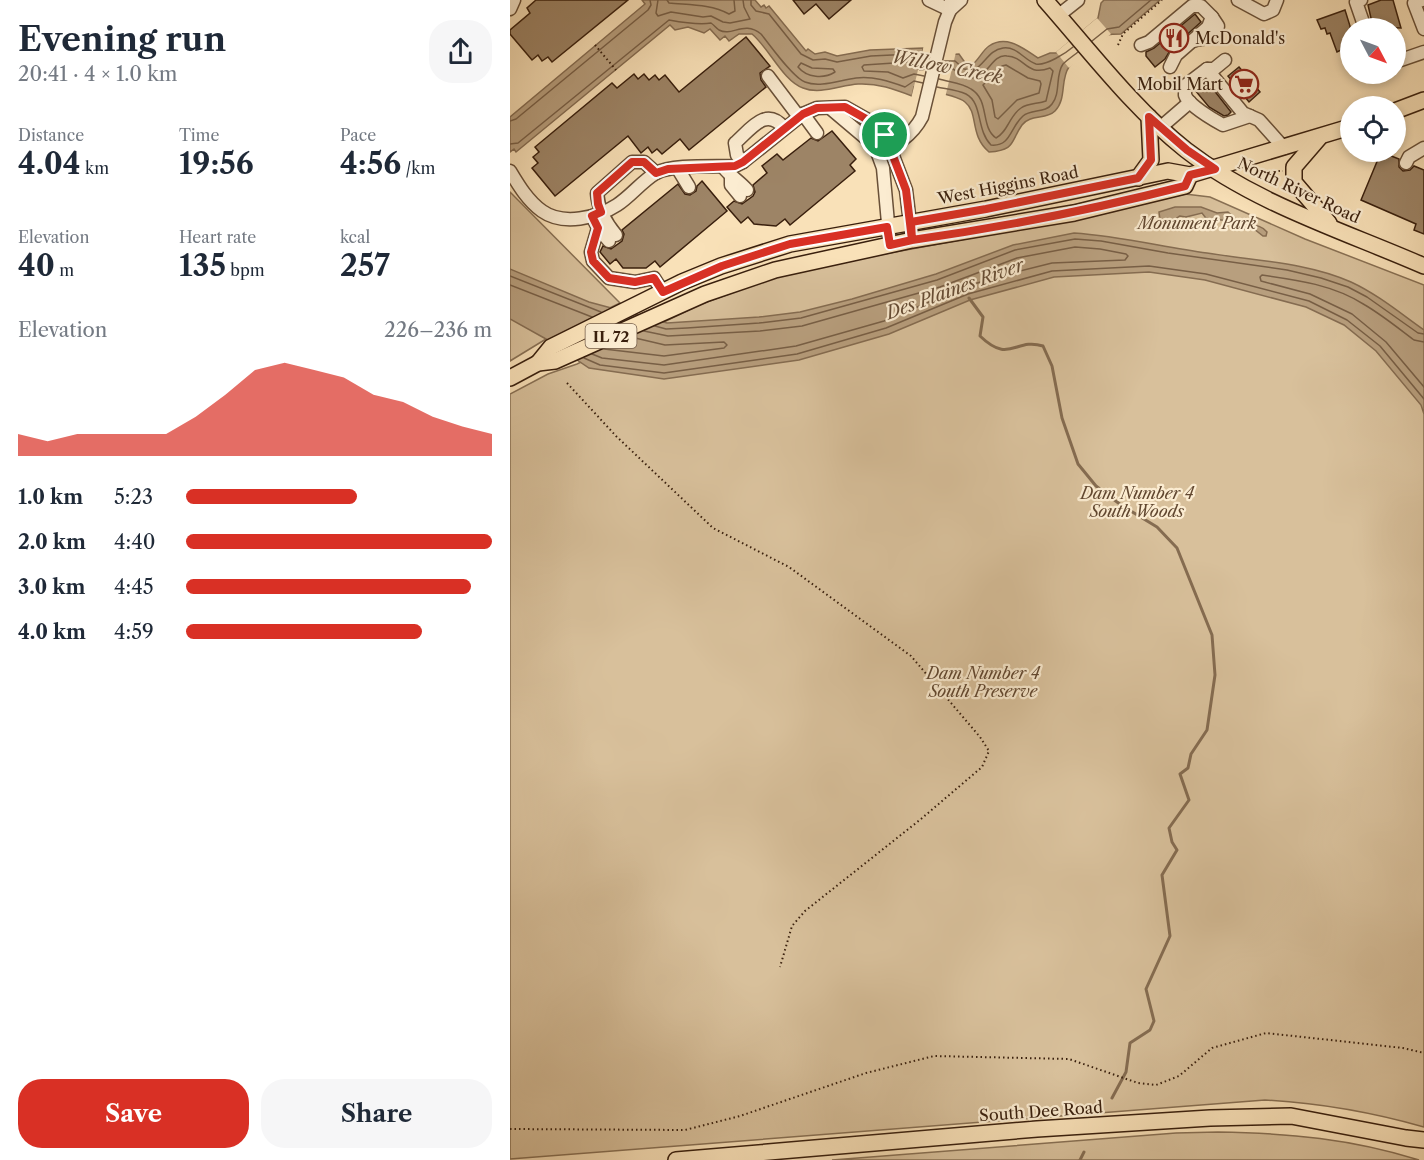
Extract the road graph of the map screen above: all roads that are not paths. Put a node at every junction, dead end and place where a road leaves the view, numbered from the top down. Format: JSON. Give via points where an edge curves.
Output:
{"nodes":[{"id":1,"x":514,"y":0,"type":"edge"},
{"id":2,"x":929,"y":0,"type":"edge"},
{"id":3,"x":962,"y":0,"type":"edge"},
{"id":4,"x":1046,"y":0,"type":"edge"},
{"id":5,"x":1078,"y":0,"type":"edge"},
{"id":6,"x":1238,"y":0,"type":"edge"},
{"id":7,"x":1277,"y":0,"type":"edge"},
{"id":8,"x":1422,"y":0,"type":"edge"},
{"id":9,"x":1359,"y":1,"type":"edge"},
{"id":10,"x":950,"y":5,"type":"edge"},
{"id":11,"x":1210,"y":8,"type":"edge"},
{"id":12,"x":510,"y":9,"type":"edge"},
{"id":13,"x":1059,"y":15,"type":"junction"},
{"id":14,"x":1363,"y":18,"type":"edge"},
{"id":15,"x":1424,"y":29,"type":"edge"},
{"id":16,"x":1141,"y":45,"type":"dead end"},
{"id":17,"x":1424,"y":52,"type":"edge"},
{"id":18,"x":1406,"y":58,"type":"edge"},
{"id":19,"x":1225,"y":60,"type":"dead end"},
{"id":20,"x":1170,"y":67,"type":"dead end"},
{"id":21,"x":1207,"y":69,"type":"junction"},
{"id":22,"x":768,"y":76,"type":"dead end"},
{"id":23,"x":1424,"y":100,"type":"edge"},
{"id":24,"x":1190,"y":102,"type":"junction"},
{"id":25,"x":1406,"y":107,"type":"edge"},
{"id":26,"x":830,"y":108,"type":"junction"},
{"id":27,"x":801,"y":115,"type":"junction"},
{"id":28,"x":1250,"y":116,"type":"junction"},
{"id":29,"x":1155,"y":122,"type":"junction"},
{"id":30,"x":784,"y":128,"type":"junction"},
{"id":31,"x":1340,"y":130,"type":"edge"},
{"id":32,"x":817,"y":133,"type":"dead end"},
{"id":33,"x":1320,"y":137,"type":"junction"},
{"id":34,"x":890,"y":147,"type":"junction"},
{"id":35,"x":1284,"y":148,"type":"junction"},
{"id":36,"x":1424,"y":148,"type":"edge"},
{"id":37,"x":878,"y":154,"type":"junction"},
{"id":38,"x":743,"y":162,"type":"junction"},
{"id":39,"x":1406,"y":163,"type":"dead end"},
{"id":40,"x":723,"y":166,"type":"junction"},
{"id":41,"x":678,"y":169,"type":"junction"},
{"id":42,"x":1215,"y":169,"type":"junction"},
{"id":43,"x":510,"y":171,"type":"edge"},
{"id":44,"x":656,"y":173,"type":"junction"},
{"id":45,"x":1190,"y":175,"type":"junction"},
{"id":46,"x":1138,"y":178,"type":"junction"},
{"id":47,"x":689,"y":187,"type":"dead end"},
{"id":48,"x":743,"y":193,"type":"dead end"},
{"id":49,"x":597,"y":219,"type":"junction"},
{"id":50,"x":911,"y":222,"type":"junction"},
{"id":51,"x":887,"y":227,"type":"junction"},
{"id":52,"x":1333,"y":228,"type":"junction"},
{"id":53,"x":612,"y":238,"type":"dead end"},
{"id":54,"x":912,"y":240,"type":"junction"},
{"id":55,"x":890,"y":245,"type":"junction"},
{"id":56,"x":1424,"y":266,"type":"edge"},
{"id":57,"x":663,"y":292,"type":"junction"},
{"id":58,"x":538,"y":363,"type":"junction"},
{"id":59,"x":510,"y":378,"type":"edge"},
{"id":60,"x":1406,"y":1138,"type":"junction"},
{"id":61,"x":1424,"y":1140,"type":"edge"},
{"id":62,"x":1424,"y":1150,"type":"edge"},
{"id":63,"x":676,"y":1160,"type":"edge"}],
"edges":[{"from":1,"to":12,"type":"street"},
{"from":2,"to":10,"type":"street"},
{"from":3,"to":10,"type":"street"},
{"from":4,"to":13,"type":"main road","name":"North River Road"},
{"from":5,"to":13,"type":"street"},
{"from":6,"to":7,"type":"street","via":[[1264,14],[1273,10]]},
{"from":8,"to":15,"type":"street","via":[[1414,3]]},
{"from":9,"to":14,"type":"street"},
{"from":10,"to":34,"type":"street","via":[[916,128]]},
{"from":11,"to":16,"type":"street","via":[[1192,6]]},
{"from":11,"to":20,"type":"street","via":[[1208,27],[1176,55]]},
{"from":13,"to":29,"type":"main road","name":"North River Road"},
{"from":17,"to":18,"type":"street"},
{"from":19,"to":21,"type":"street","via":[[1214,69]]},
{"from":21,"to":24,"type":"street","via":[[1186,85],[1185,94]]},
{"from":21,"to":28,"type":"street","via":[[1243,113]]},
{"from":22,"to":27,"type":"street"},
{"from":23,"to":25,"type":"main road"},
{"from":24,"to":28,"type":"street","via":[[1223,125]]},
{"from":24,"to":29,"type":"street"},
{"from":26,"to":27,"type":"street","via":[[817,108]]},
{"from":26,"to":34,"type":"street","via":[[845,107],[868,120],[885,135]]},
{"from":26,"to":37,"type":"street","via":[[875,146]]},
{"from":27,"to":30,"type":"street"},
{"from":27,"to":32,"type":"street"},
{"from":28,"to":35,"type":"street","via":[[1259,120]]},
{"from":29,"to":42,"type":"main road","name":"North River Road"},
{"from":29,"to":46,"type":"main road","via":[[1151,160]]},
{"from":30,"to":38,"type":"street"},
{"from":30,"to":38,"type":"street","via":[[772,118],[764,118],[735,143]]},
{"from":31,"to":33,"type":"main road","name":"West Higgins Road","number":"IL 72"},
{"from":33,"to":35,"type":"main road","name":"West Higgins Road","number":"IL 72"},
{"from":33,"to":52,"type":"main road","via":[[1294,167],[1294,182]]},
{"from":34,"to":37,"type":"street"},
{"from":34,"to":50,"type":"street","via":[[906,190]]},
{"from":35,"to":42,"type":"main road","name":"West Higgins Road","number":"IL 72"},
{"from":36,"to":39,"type":"street"},
{"from":37,"to":51,"type":"street","via":[[883,168]]},
{"from":38,"to":40,"type":"street"},
{"from":40,"to":41,"type":"street"},
{"from":40,"to":48,"type":"street","via":[[731,177],[731,185]]},
{"from":41,"to":44,"type":"street"},
{"from":41,"to":47,"type":"street"},
{"from":42,"to":45,"type":"main road","name":"West Higgins Road","number":"IL 72"},
{"from":42,"to":52,"type":"main road","name":"North River Road","via":[[1244,188]]},
{"from":43,"to":49,"type":"street","via":[[544,213],[561,218]]},
{"from":44,"to":49,"type":"street"},
{"from":44,"to":49,"type":"street","via":[[644,162],[632,162],[597,193]]},
{"from":45,"to":46,"type":"main road","name":"West Higgins Road","number":"IL 72","via":[[1168,171]]},
{"from":45,"to":54,"type":"main road","name":"West Higgins Road","number":"IL 72","via":[[1185,186],[1113,204]]},
{"from":46,"to":50,"type":"main road","name":"West Higgins Road","number":"IL 72"},
{"from":49,"to":53,"type":"street"},
{"from":49,"to":57,"type":"street","via":[[593,261],[609,278],[635,282],[654,278]]},
{"from":50,"to":51,"type":"main road","name":"West Higgins Road","number":"IL 72"},
{"from":50,"to":54,"type":"street"},
{"from":51,"to":55,"type":"street"},
{"from":51,"to":57,"type":"main road","name":"West Higgins Road","number":"IL 72","via":[[790,244],[722,266]]},
{"from":52,"to":56,"type":"main road","name":"North River Road"},
{"from":54,"to":55,"type":"main road","name":"West Higgins Road","number":"IL 72"},
{"from":55,"to":58,"type":"main road","name":"West Higgins Road","number":"IL 72","via":[[775,270],[705,294],[555,361]]},
{"from":57,"to":58,"type":"main road","name":"West Higgins Road","number":"IL 72","via":[[551,347]]},
{"from":58,"to":59,"type":"main road","name":"West Higgins Road","number":"IL 72"},
{"from":60,"to":61,"type":"main road","name":"South Dee Road"},
{"from":60,"to":62,"type":"main road","name":"South Dee Road"},
{"from":60,"to":63,"type":"main road","name":"South Dee Road","via":[[1291,1116],[1210,1118]]}]}
